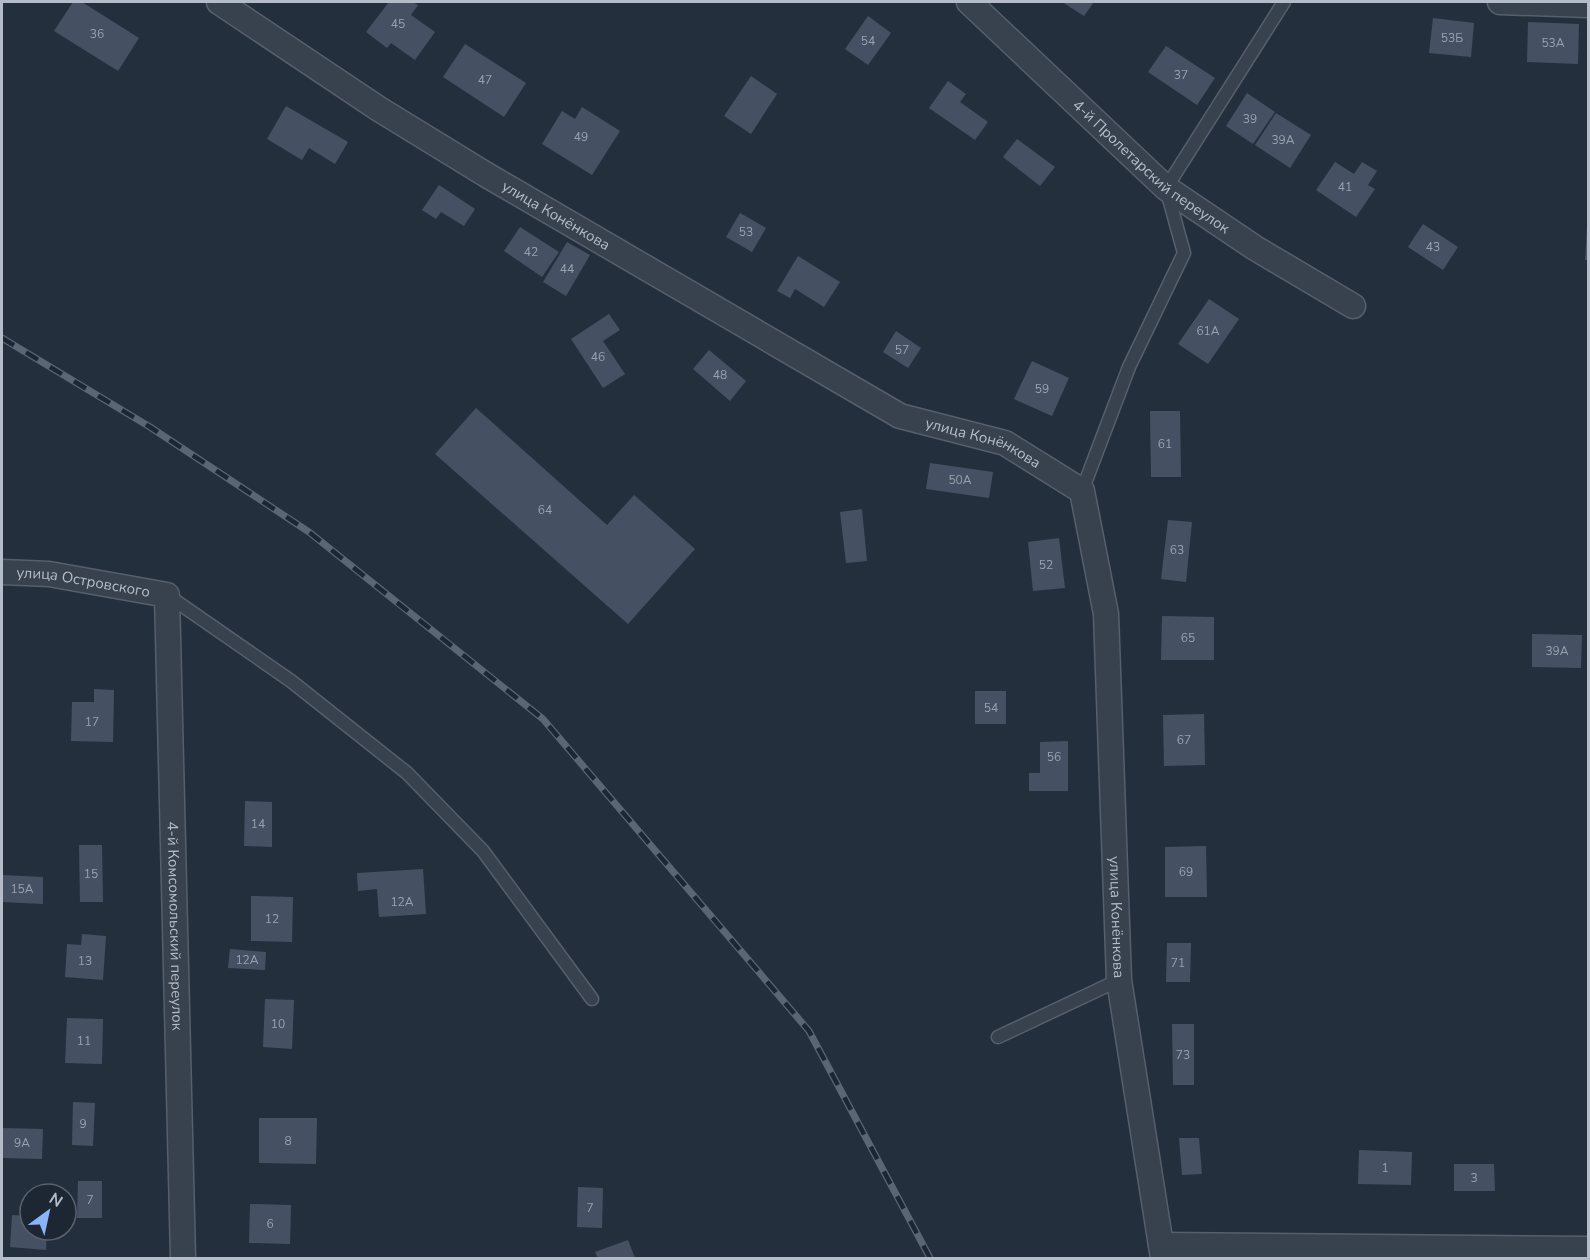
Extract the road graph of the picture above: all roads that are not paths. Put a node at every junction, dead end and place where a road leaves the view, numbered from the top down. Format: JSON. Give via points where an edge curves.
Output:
{"nodes":[{"id":1,"x":219,"y":2,"type":"edge"},
{"id":2,"x":969,"y":2,"type":"edge"},
{"id":3,"x":1284,"y":2,"type":"edge"},
{"id":4,"x":1500,"y":2,"type":"edge"},
{"id":5,"x":1588,"y":5,"type":"edge"},
{"id":6,"x":1166,"y":188,"type":"junction"},
{"id":7,"x":1353,"y":306,"type":"dead end"},
{"id":8,"x":1082,"y":491,"type":"junction"},
{"id":9,"x":2,"y":572,"type":"edge"},
{"id":10,"x":167,"y":595,"type":"junction"},
{"id":11,"x":1119,"y":980,"type":"junction"},
{"id":12,"x":592,"y":999,"type":"dead end"},
{"id":13,"x":998,"y":1037,"type":"dead end"},
{"id":14,"x":1588,"y":1249,"type":"edge"},
{"id":15,"x":1162,"y":1252,"type":"edge"},
{"id":16,"x":183,"y":1258,"type":"edge"}],
"edges":[{"from":1,"to":8,"type":"street","name":"улица Конёнкова","via":[[485,174],[900,416],[1005,443]]},
{"from":2,"to":6,"type":"street","name":"4-й Пролетарский переулок"},
{"from":3,"to":6,"type":"lane"},
{"from":4,"to":5,"type":"street"},
{"from":6,"to":7,"type":"street","name":"4-й Пролетарский переулок","via":[[1255,248]]},
{"from":6,"to":8,"type":"lane","via":[[1184,253],[1129,367]]},
{"from":8,"to":11,"type":"street","name":"улица Конёнкова","via":[[1106,614]]},
{"from":9,"to":10,"type":"street","name":"улица Островского","via":[[49,574]]},
{"from":10,"to":12,"type":"lane","via":[[291,681],[407,773],[483,851]]},
{"from":10,"to":16,"type":"street","name":"4-й Комсомольский переулок"},
{"from":11,"to":13,"type":"lane"},
{"from":11,"to":15,"type":"street","name":"улица Конёнкова"},
{"from":14,"to":15,"type":"street"}]}
